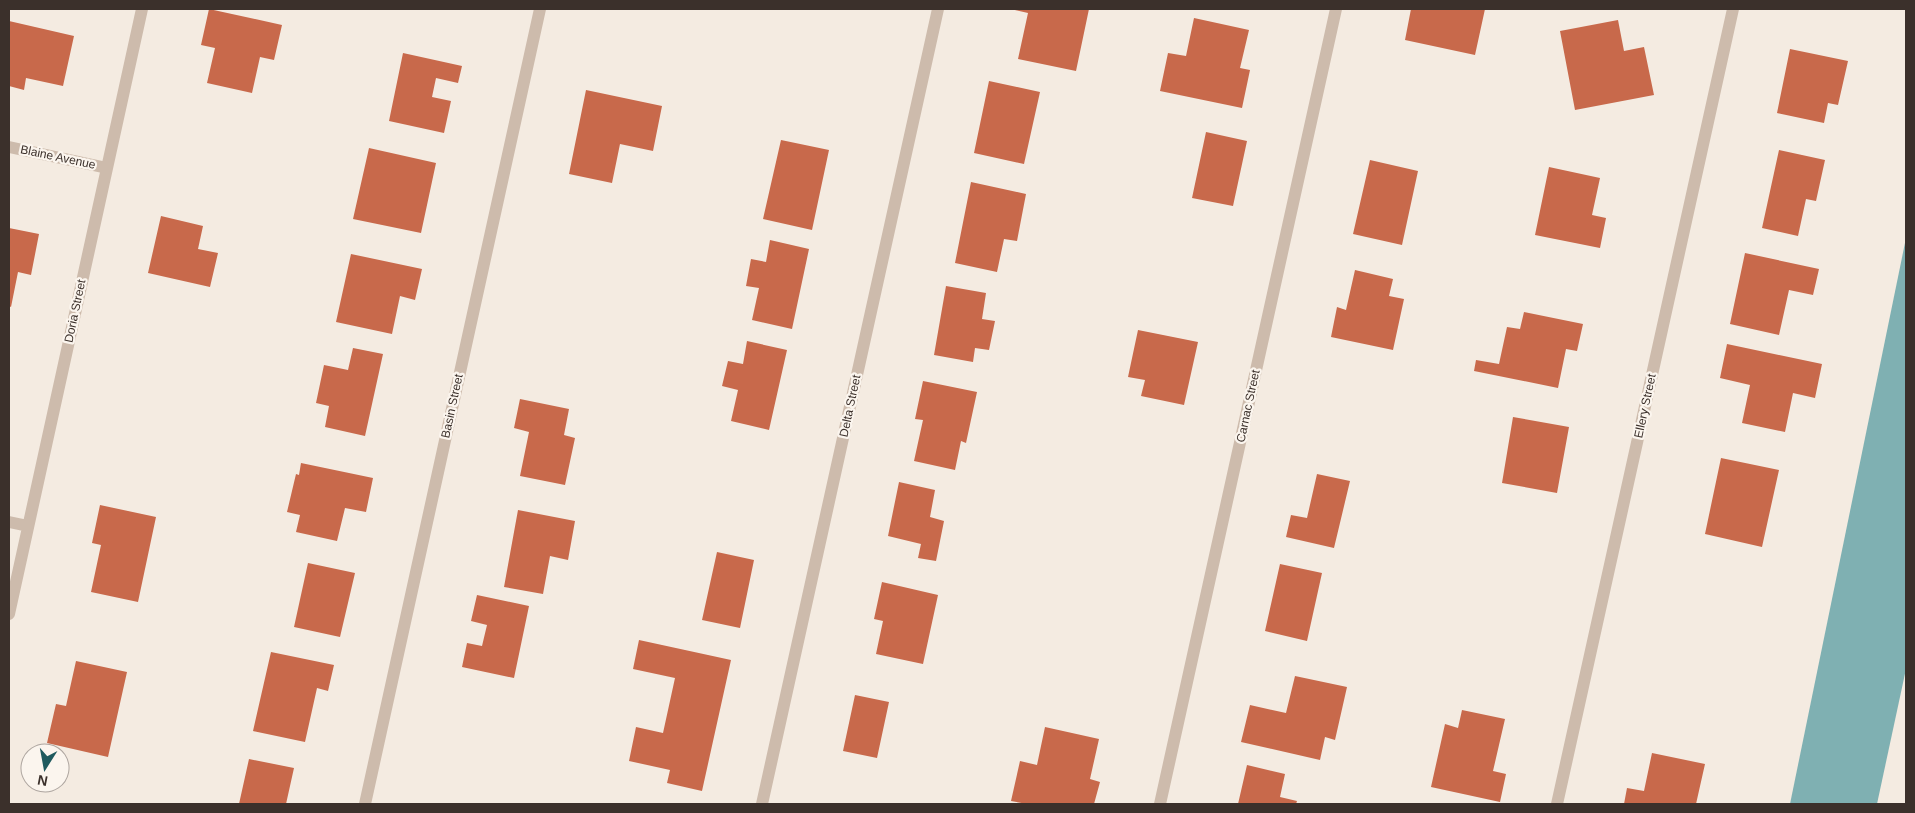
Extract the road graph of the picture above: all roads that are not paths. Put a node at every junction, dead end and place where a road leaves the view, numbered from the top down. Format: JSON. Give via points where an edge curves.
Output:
{"nodes":[{"id":1,"x":142,"y":9,"type":"edge"},
{"id":2,"x":540,"y":9,"type":"edge"},
{"id":3,"x":938,"y":9,"type":"edge"},
{"id":4,"x":1336,"y":9,"type":"edge"},
{"id":5,"x":1733,"y":9,"type":"edge"},
{"id":6,"x":9,"y":147,"type":"edge"},
{"id":7,"x":107,"y":168,"type":"junction"},
{"id":8,"x":9,"y":522,"type":"edge"},
{"id":9,"x":28,"y":526,"type":"junction"},
{"id":10,"x":9,"y":614,"type":"edge"},
{"id":11,"x":364,"y":804,"type":"edge"},
{"id":12,"x":762,"y":804,"type":"edge"},
{"id":13,"x":1160,"y":804,"type":"edge"},
{"id":14,"x":1558,"y":804,"type":"edge"}],
"edges":[{"from":1,"to":7,"type":"street","name":"Doria Street"},
{"from":2,"to":11,"type":"street","name":"Basin Street"},
{"from":3,"to":12,"type":"street","name":"Delta Street"},
{"from":4,"to":13,"type":"street","name":"Carnac Street"},
{"from":5,"to":14,"type":"street","name":"Ellery Street"},
{"from":6,"to":7,"type":"street","name":"Blaine Avenue"},
{"from":7,"to":9,"type":"street","name":"Doria Street"},
{"from":8,"to":9,"type":"street"},
{"from":9,"to":10,"type":"street","name":"Doria Street"}]}
